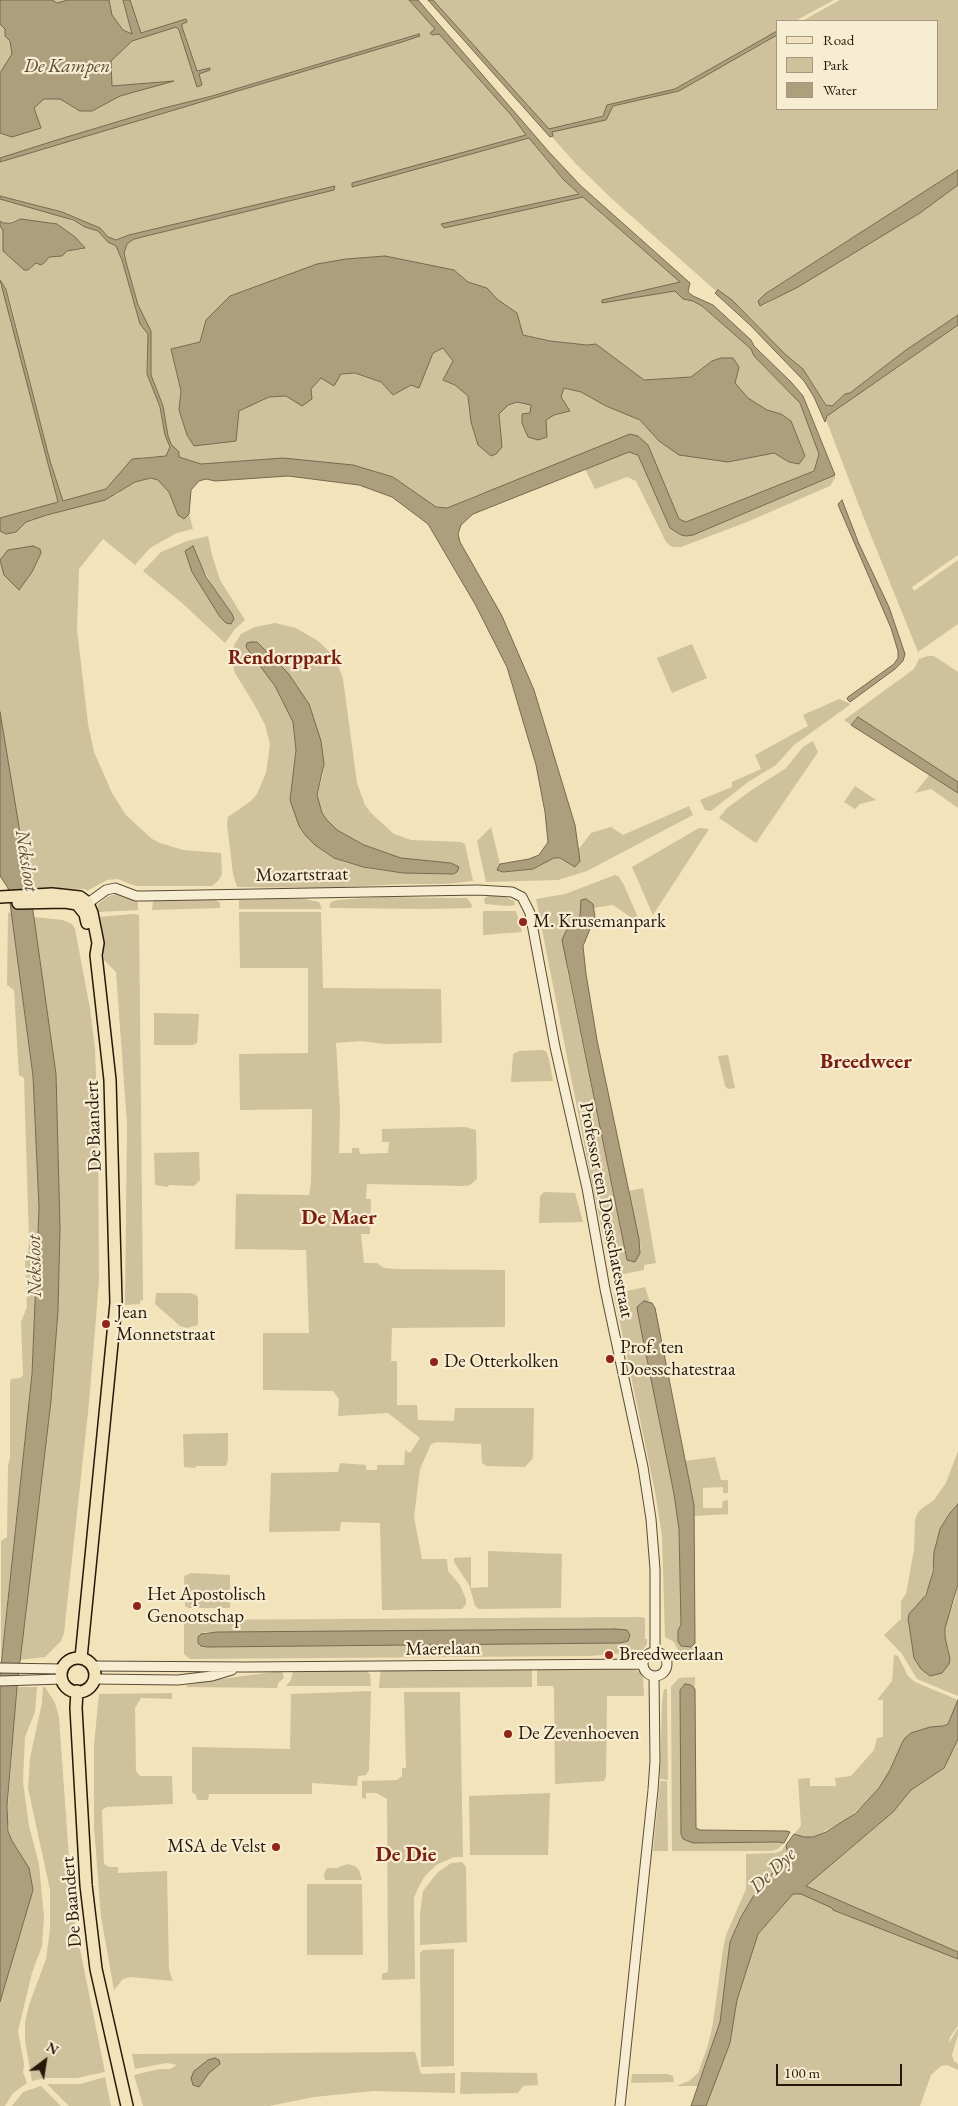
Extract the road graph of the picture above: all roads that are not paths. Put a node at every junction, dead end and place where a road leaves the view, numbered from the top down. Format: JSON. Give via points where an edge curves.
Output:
{"nodes":[{"id":1,"x":522,"y":897,"type":"joint"},
{"id":2,"x":4,"y":900,"type":"edge"},
{"id":3,"x":84,"y":906,"type":"junction"},
{"id":4,"x":656,"y":1651,"type":"junction"},
{"id":5,"x":81,"y":1658,"type":"junction"},
{"id":6,"x":642,"y":1664,"type":"junction"},
{"id":7,"x":92,"y":1666,"type":"junction"},
{"id":8,"x":245,"y":1667,"type":"junction"},
{"id":9,"x":0,"y":1668,"type":"edge"},
{"id":10,"x":62,"y":1674,"type":"junction"},
{"id":11,"x":654,"y":1676,"type":"junction"},
{"id":12,"x":94,"y":1679,"type":"junction"},
{"id":13,"x":0,"y":1681,"type":"edge"},
{"id":14,"x":77,"y":1691,"type":"junction"},
{"id":15,"x":127,"y":2106,"type":"edge"},
{"id":16,"x":620,"y":2106,"type":"edge"}],
"edges":[{"from":1,"to":3,"type":"street","name":"Mozartstraat","via":[[512,892],[478,890],[136,896],[115,888],[106,890]]},
{"from":1,"to":4,"type":"street","name":"Professor ten Doesschatestraat","via":[[530,913],[643,1467],[655,1569]]},
{"from":2,"to":3,"type":"main road","via":[[74,895]]},
{"from":3,"to":5,"type":"main road","name":"De Baandert","via":[[92,913],[98,943],[96,955],[110,1080],[115,1295],[111,1302],[110,1320],[114,1326]]},
{"from":4,"to":6,"type":"street","via":[[646,1655]]},
{"from":4,"to":11,"type":"street","via":[[664,1655],[667,1663],[664,1673]]},
{"from":5,"to":7,"type":"main road"},
{"from":5,"to":10,"type":"main road","via":[[70,1660]]},
{"from":6,"to":8,"type":"street","name":"Maerelaan"},
{"from":6,"to":11,"type":"street","via":[[648,1675]]},
{"from":7,"to":8,"type":"street","name":"Maerelaan"},
{"from":7,"to":12,"type":"main road"},
{"from":8,"to":12,"type":"street","name":"Maerelaan","via":[[212,1676],[178,1680]]},
{"from":9,"to":10,"type":"street"},
{"from":10,"to":13,"type":"street"},
{"from":10,"to":14,"type":"main road","via":[[66,1686]]},
{"from":11,"to":16,"type":"street","via":[[653,1790]]},
{"from":12,"to":14,"type":"main road","via":[[87,1689]]},
{"from":14,"to":15,"type":"main road","name":"De Baandert","via":[[86,1875],[95,1960]]}]}
